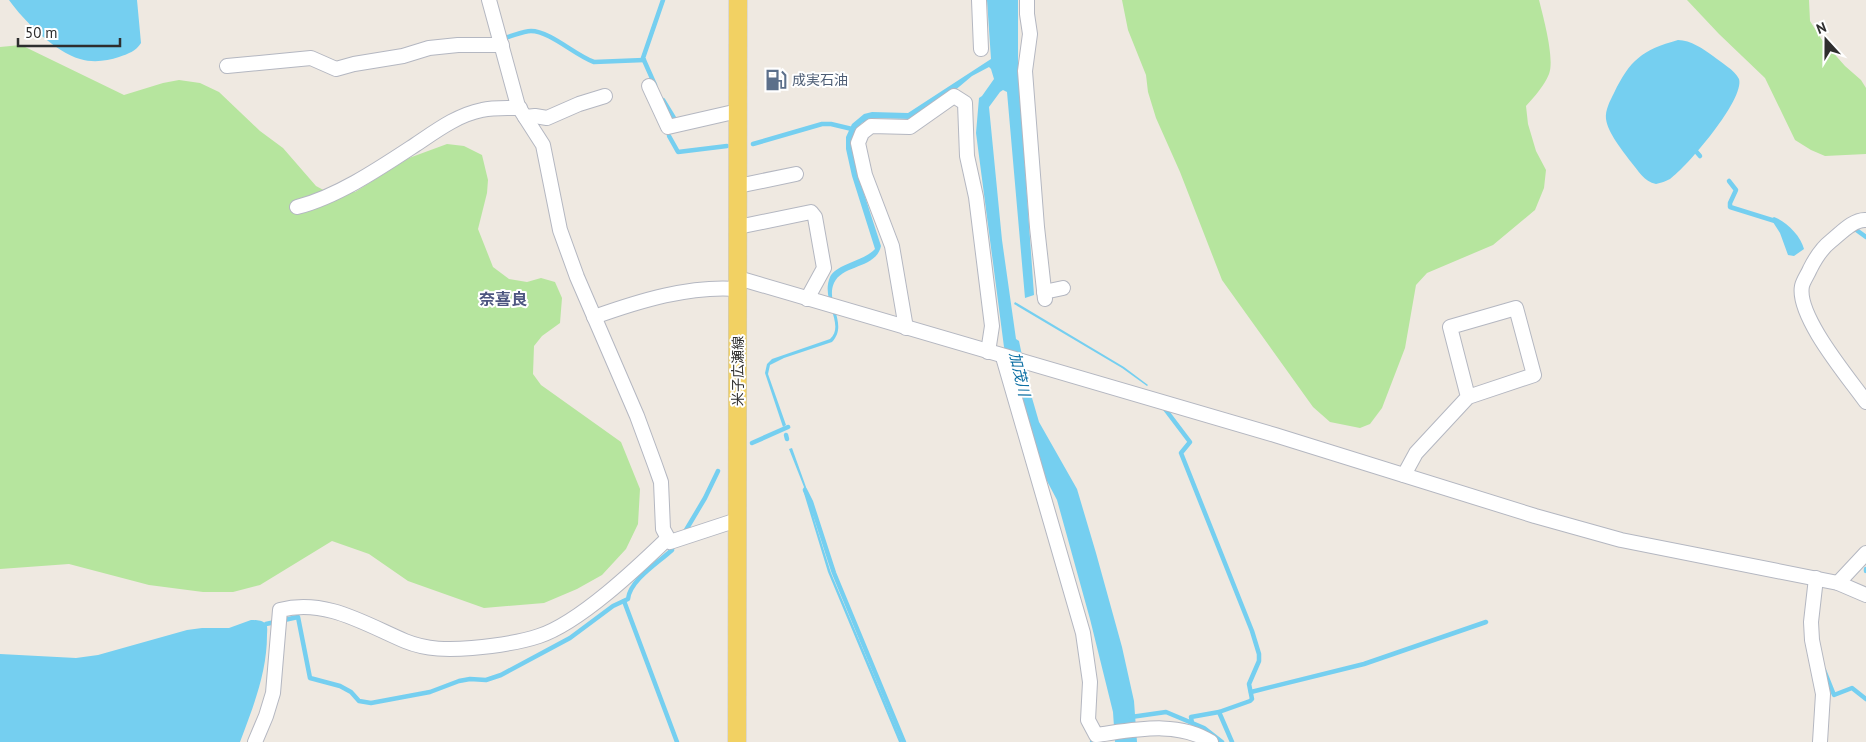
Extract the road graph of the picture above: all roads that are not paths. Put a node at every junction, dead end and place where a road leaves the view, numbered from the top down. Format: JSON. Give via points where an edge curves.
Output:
{"nodes":[{"id":1,"x":489,"y":0,"type":"edge"},
{"id":2,"x":738,"y":0,"type":"edge"},
{"id":3,"x":979,"y":0,"type":"edge"},
{"id":4,"x":1027,"y":0,"type":"edge"},
{"id":5,"x":502,"y":45,"type":"junction"},
{"id":6,"x":981,"y":49,"type":"dead end"},
{"id":7,"x":227,"y":66,"type":"dead end"},
{"id":8,"x":648,"y":86,"type":"dead end"},
{"id":9,"x":605,"y":96,"type":"dead end"},
{"id":10,"x":738,"y":112,"type":"junction"},
{"id":11,"x":523,"y":113,"type":"junction"},
{"id":12,"x":796,"y":174,"type":"dead end"},
{"id":13,"x":738,"y":186,"type":"junction"},
{"id":14,"x":297,"y":207,"type":"dead end"},
{"id":15,"x":1866,"y":220,"type":"edge"},
{"id":16,"x":738,"y":227,"type":"junction"},
{"id":17,"x":738,"y":284,"type":"junction"},
{"id":18,"x":1062,"y":288,"type":"dead end"},
{"id":19,"x":807,"y":299,"type":"junction"},
{"id":20,"x":594,"y":317,"type":"junction"},
{"id":21,"x":906,"y":328,"type":"junction"},
{"id":22,"x":988,"y":352,"type":"junction"},
{"id":23,"x":1003,"y":357,"type":"junction"},
{"id":24,"x":1468,"y":397,"type":"junction"},
{"id":25,"x":1866,"y":402,"type":"edge"},
{"id":26,"x":1404,"y":476,"type":"junction"},
{"id":27,"x":737,"y":520,"type":"junction"},
{"id":28,"x":668,"y":538,"type":"junction"},
{"id":29,"x":1866,"y":553,"type":"edge"},
{"id":30,"x":1816,"y":578,"type":"junction"},
{"id":31,"x":1838,"y":583,"type":"junction"},
{"id":32,"x":1866,"y":595,"type":"edge"},
{"id":33,"x":1158,"y":735,"type":"edge"},
{"id":34,"x":1097,"y":738,"type":"edge"},
{"id":35,"x":255,"y":742,"type":"edge"},
{"id":36,"x":737,"y":742,"type":"edge"},
{"id":37,"x":1211,"y":742,"type":"edge"},
{"id":38,"x":1820,"y":742,"type":"edge"}],
"edges":[{"from":1,"to":5,"type":"street"},
{"from":2,"to":10,"type":"main road","name":"米子広瀬線"},
{"from":3,"to":6,"type":"street"},
{"from":4,"to":18,"type":"street","via":[[1030,34],[1025,71],[1044,296]]},
{"from":5,"to":7,"type":"street","via":[[428,48],[336,69],[311,58]]},
{"from":5,"to":11,"type":"street"},
{"from":8,"to":10,"type":"street","via":[[668,127]]},
{"from":9,"to":11,"type":"street","via":[[547,118]]},
{"from":10,"to":13,"type":"main road","name":"米子広瀬線"},
{"from":11,"to":14,"type":"street","via":[[495,108],[463,116],[382,167],[324,198]]},
{"from":11,"to":20,"type":"street","via":[[543,145],[560,230]]},
{"from":12,"to":13,"type":"street"},
{"from":13,"to":16,"type":"main road","name":"米子広瀬線"},
{"from":15,"to":25,"type":"street","via":[[1857,222],[1828,244],[1814,261],[1802,286],[1802,299],[1821,340]]},
{"from":16,"to":17,"type":"main road","name":"米子広瀬線"},
{"from":16,"to":19,"type":"street","via":[[811,212],[815,217],[824,268]]},
{"from":17,"to":19,"type":"street"},
{"from":17,"to":20,"type":"street","via":[[638,302]]},
{"from":17,"to":27,"type":"main road","name":"米子広瀬線"},
{"from":19,"to":21,"type":"street"},
{"from":20,"to":28,"type":"street","via":[[637,416],[661,482],[663,529]]},
{"from":21,"to":22,"type":"street"},
{"from":21,"to":22,"type":"street","via":[[892,246],[865,175],[858,143],[862,133],[871,126],[910,127],[954,96],[965,103],[967,156],[976,197],[992,326]]},
{"from":22,"to":23,"type":"street"},
{"from":23,"to":26,"type":"street"},
{"from":23,"to":34,"type":"street","via":[[1083,633],[1090,682],[1088,720]]},
{"from":24,"to":24,"type":"street","via":[[1534,375],[1516,308],[1450,327]]},
{"from":24,"to":26,"type":"street","via":[[1416,453]]},
{"from":26,"to":30,"type":"street","via":[[1621,540]]},
{"from":27,"to":28,"type":"street","via":[[670,542]]},
{"from":27,"to":36,"type":"main road","name":"米子広瀬線"},
{"from":28,"to":35,"type":"street","via":[[569,622],[540,636],[522,640],[483,647],[433,649],[407,642],[332,610],[296,606],[280,610],[273,693]]},
{"from":29,"to":31,"type":"street"},
{"from":30,"to":31,"type":"street"},
{"from":30,"to":38,"type":"street","via":[[1812,640],[1823,694]]},
{"from":31,"to":32,"type":"street"},
{"from":33,"to":34,"type":"street"},
{"from":33,"to":37,"type":"street","via":[[1173,728],[1202,736]]}]}
